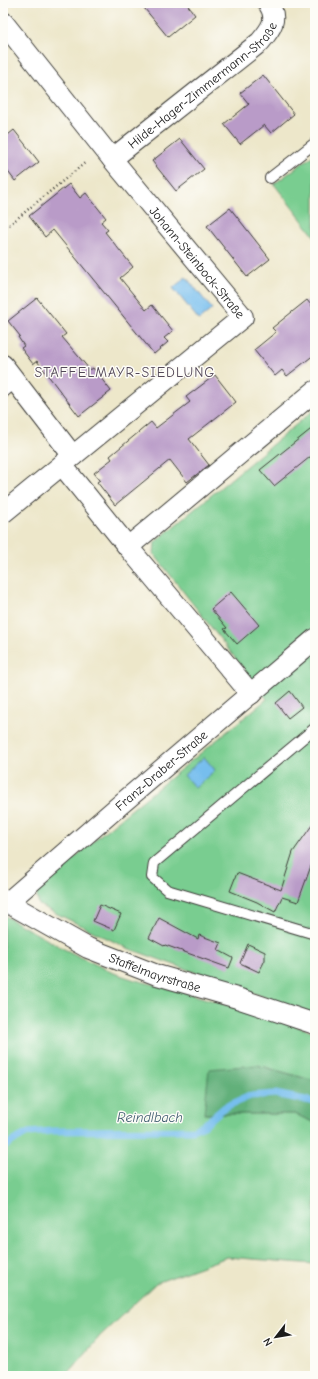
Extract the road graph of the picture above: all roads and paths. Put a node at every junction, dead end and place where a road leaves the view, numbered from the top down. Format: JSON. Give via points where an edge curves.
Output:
{"nodes":[{"id":1,"x":268,"y":3,"type":"edge"},
{"id":2,"x":3,"y":22,"type":"edge"},
{"id":3,"x":315,"y":143,"type":"edge"},
{"id":4,"x":107,"y":154,"type":"junction"},
{"id":5,"x":270,"y":178,"type":"dead end"},
{"id":6,"x":3,"y":230,"type":"edge"},
{"id":7,"x":3,"y":365,"type":"edge"},
{"id":8,"x":10,"y":387,"type":"edge"},
{"id":9,"x":315,"y":391,"type":"edge"},
{"id":10,"x":67,"y":461,"type":"junction"},
{"id":11,"x":3,"y":513,"type":"edge"},
{"id":12,"x":128,"y":547,"type":"junction"},
{"id":13,"x":315,"y":639,"type":"edge"},
{"id":14,"x":251,"y":694,"type":"junction"},
{"id":15,"x":315,"y":728,"type":"edge"},
{"id":16,"x":5,"y":901,"type":"edge"},
{"id":17,"x":315,"y":934,"type":"edge"},
{"id":18,"x":315,"y":1024,"type":"edge"}],
"edges":[{"from":1,"to":4,"type":"street","name":"Hilde-Hager-Zimmermann-Straße","via":[[272,8],[273,22],[270,31],[260,42]]},
{"from":2,"to":4,"type":"street","name":"Johann-Steinbock-Straße"},
{"from":3,"to":5,"type":"lane"},
{"from":4,"to":6,"type":"path"},
{"from":4,"to":10,"type":"street","name":"Johann-Steinbock-Straße","via":[[243,317]]},
{"from":7,"to":8,"type":"street"},
{"from":8,"to":10,"type":"street"},
{"from":9,"to":12,"type":"street"},
{"from":10,"to":11,"type":"street","name":"Johann-Steinbock-Straße"},
{"from":10,"to":12,"type":"street"},
{"from":12,"to":14,"type":"street"},
{"from":13,"to":14,"type":"street","name":"Franz-Draber-Straße"},
{"from":14,"to":16,"type":"street","name":"Franz-Draber-Straße"},
{"from":15,"to":17,"type":"lane","via":[[154,863],[152,877],[167,890]]},
{"from":16,"to":18,"type":"street","name":"Staffelmayrstraße","via":[[88,948],[157,975]]}]}
